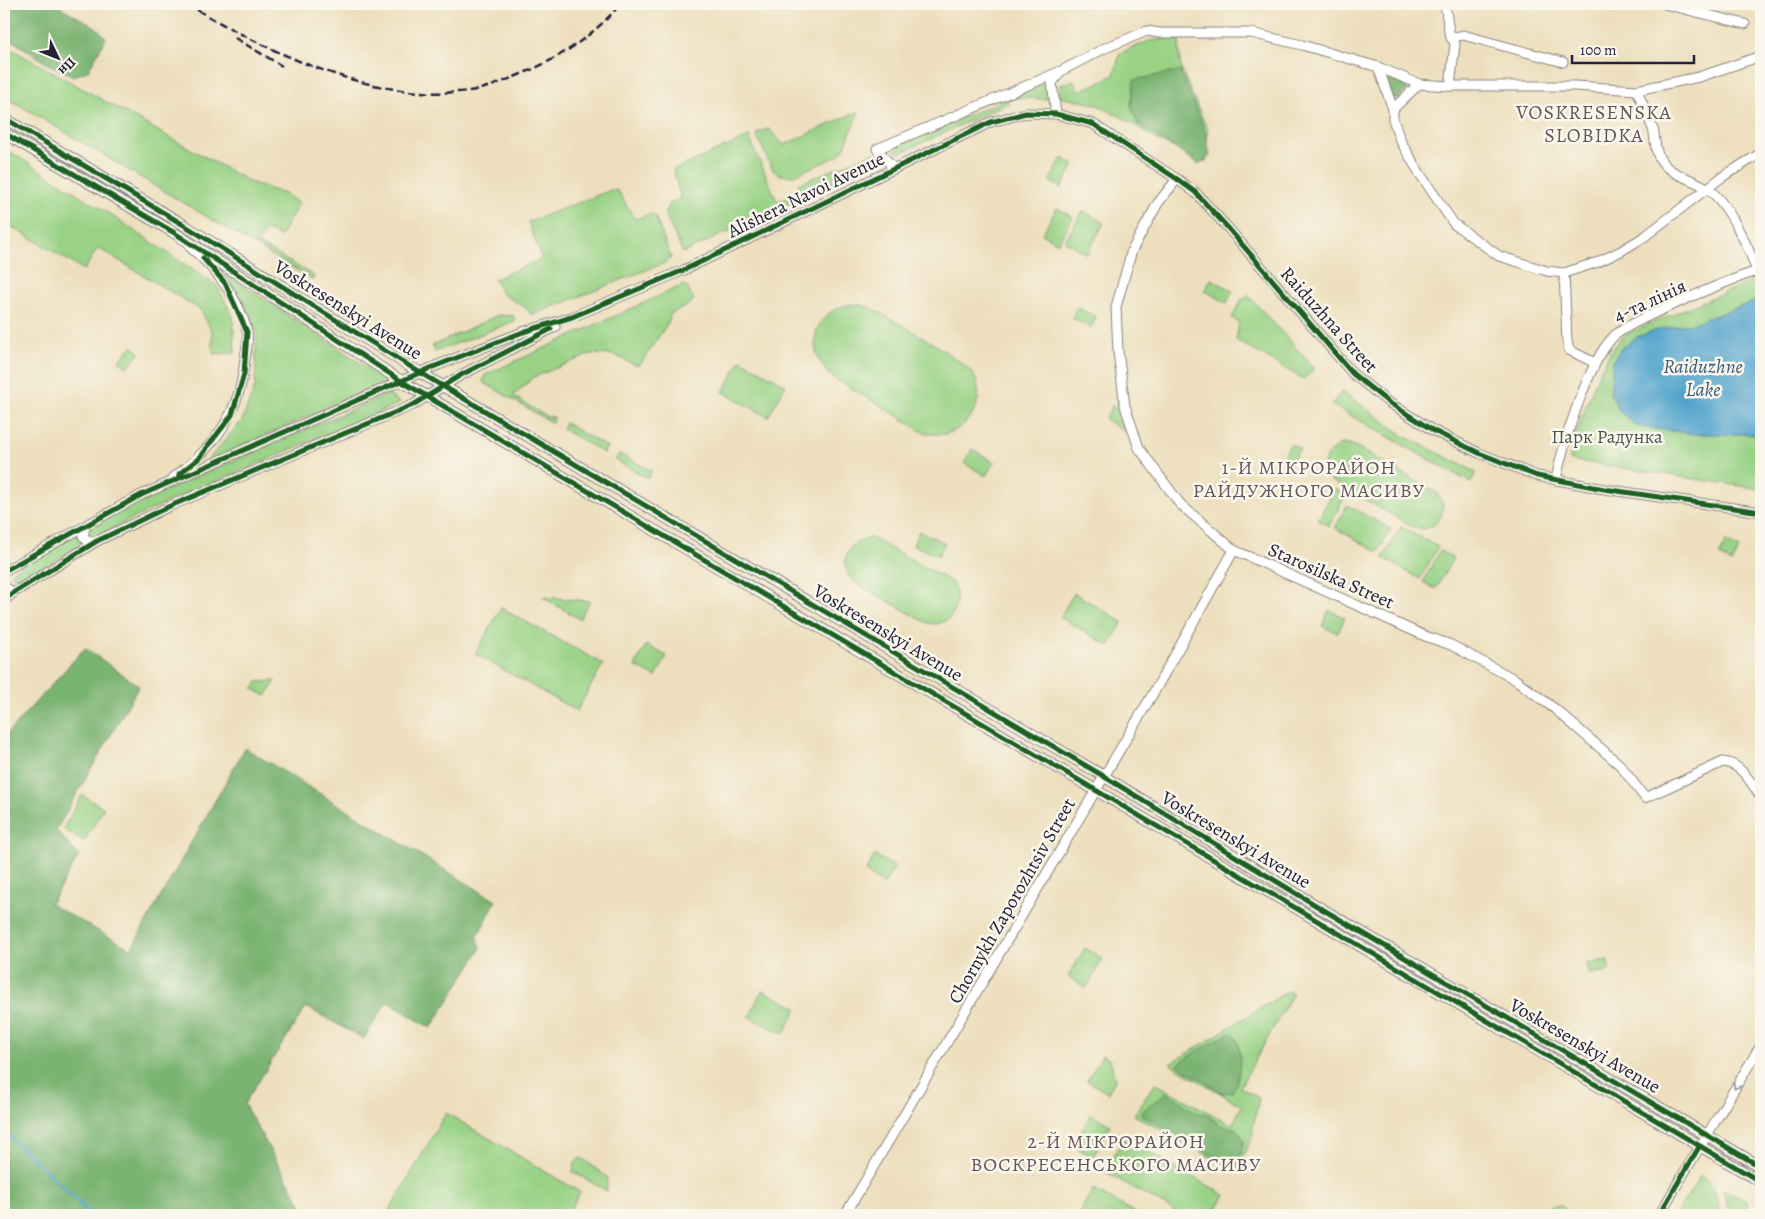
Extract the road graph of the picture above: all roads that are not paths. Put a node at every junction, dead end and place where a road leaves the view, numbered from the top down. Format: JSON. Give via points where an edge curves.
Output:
{"nodes":[{"id":1,"x":1445,"y":4,"type":"edge"},
{"id":2,"x":1664,"y":4,"type":"edge"},
{"id":3,"x":1745,"y":24,"type":"dead end"},
{"id":4,"x":1451,"y":38,"type":"junction"},
{"id":5,"x":1761,"y":56,"type":"edge"},
{"id":6,"x":1563,"y":62,"type":"dead end"},
{"id":7,"x":1378,"y":67,"type":"junction"},
{"id":8,"x":1061,"y":70,"type":"junction"},
{"id":9,"x":1419,"y":84,"type":"junction"},
{"id":10,"x":1450,"y":86,"type":"junction"},
{"id":11,"x":1637,"y":90,"type":"junction"},
{"id":12,"x":1393,"y":109,"type":"junction"},
{"id":13,"x":1056,"y":114,"type":"junction"},
{"id":14,"x":4,"y":118,"type":"edge"},
{"id":15,"x":4,"y":133,"type":"edge"},
{"id":16,"x":1761,"y":153,"type":"edge"},
{"id":17,"x":894,"y":168,"type":"junction"},
{"id":18,"x":1177,"y":178,"type":"junction"},
{"id":19,"x":1707,"y":188,"type":"junction"},
{"id":20,"x":172,"y":232,"type":"junction"},
{"id":21,"x":1759,"y":270,"type":"edge"},
{"id":22,"x":1564,"y":273,"type":"junction"},
{"id":23,"x":572,"y":317,"type":"junction"},
{"id":24,"x":1595,"y":363,"type":"junction"},
{"id":25,"x":419,"y":372,"type":"junction"},
{"id":26,"x":401,"y":381,"type":"junction"},
{"id":27,"x":443,"y":387,"type":"junction"},
{"id":28,"x":429,"y":397,"type":"junction"},
{"id":29,"x":1556,"y":480,"type":"junction"},
{"id":30,"x":162,"y":487,"type":"junction"},
{"id":31,"x":1761,"y":512,"type":"edge"},
{"id":32,"x":91,"y":521,"type":"junction"},
{"id":33,"x":97,"y":541,"type":"junction"},
{"id":34,"x":1234,"y":550,"type":"junction"},
{"id":35,"x":4,"y":571,"type":"edge"},
{"id":36,"x":4,"y":586,"type":"edge"},
{"id":37,"x":13,"y":593,"type":"junction"},
{"id":38,"x":4,"y":601,"type":"edge"},
{"id":39,"x":1103,"y":777,"type":"junction"},
{"id":40,"x":1096,"y":790,"type":"junction"},
{"id":41,"x":1761,"y":797,"type":"edge"},
{"id":42,"x":1761,"y":1044,"type":"edge"},
{"id":43,"x":1707,"y":1134,"type":"junction"},
{"id":44,"x":1699,"y":1147,"type":"junction"},
{"id":45,"x":1761,"y":1167,"type":"edge"},
{"id":46,"x":1761,"y":1182,"type":"edge"},
{"id":47,"x":846,"y":1215,"type":"edge"},
{"id":48,"x":1659,"y":1215,"type":"edge"}],
"edges":[{"from":1,"to":4,"type":"street"},
{"from":2,"to":3,"type":"street"},
{"from":4,"to":6,"type":"street","via":[[1463,35]]},
{"from":4,"to":10,"type":"street","via":[[1455,44]]},
{"from":5,"to":11,"type":"street","via":[[1699,77]]},
{"from":7,"to":8,"type":"street","via":[[1251,33],[1159,33],[1148,30]]},
{"from":7,"to":9,"type":"street"},
{"from":7,"to":12,"type":"street"},
{"from":8,"to":13,"type":"street","via":[[1052,83]]},
{"from":8,"to":17,"type":"street","via":[[878,149]]},
{"from":9,"to":10,"type":"street"},
{"from":9,"to":12,"type":"street"},
{"from":10,"to":11,"type":"street","via":[[1575,86]]},
{"from":11,"to":19,"type":"street","via":[[1654,131],[1655,149],[1660,159],[1678,174]]},
{"from":12,"to":22,"type":"street","via":[[1400,140],[1454,224],[1499,256]]},
{"from":13,"to":17,"type":"street","name":"Alishera Navoi Avenue","via":[[1026,113],[991,122]]},
{"from":13,"to":18,"type":"street","name":"Raiduzhna Street","via":[[1093,124]]},
{"from":14,"to":25,"type":"main road","name":"Voskresenskyi Avenue","via":[[184,225]]},
{"from":15,"to":20,"type":"main road","name":"Voskresenskyi Avenue"},
{"from":16,"to":19,"type":"street"},
{"from":17,"to":23,"type":"street","name":"Alishera Navoi Avenue","via":[[758,236]]},
{"from":18,"to":29,"type":"street","name":"Raiduzhna Street","via":[[1195,192],[1228,228],[1360,380],[1434,431],[1479,453]]},
{"from":18,"to":34,"type":"street","name":"Starosilska Street","via":[[1158,203],[1132,250],[1116,307],[1125,406],[1139,448],[1180,504]]},
{"from":19,"to":21,"type":"street","via":[[1718,197]]},
{"from":19,"to":22,"type":"street","via":[[1644,238],[1598,262]]},
{"from":20,"to":26,"type":"main road","name":"Voskresenskyi Avenue"},
{"from":20,"to":30,"type":"street","via":[[212,266],[225,283],[247,332],[244,374],[232,415],[198,459]]},
{"from":21,"to":24,"type":"street","name":"4-та лінія","via":[[1622,329],[1613,336]]},
{"from":22,"to":24,"type":"street","via":[[1569,350]]},
{"from":23,"to":25,"type":"street","name":"Alishera Navoi Avenue"},
{"from":23,"to":27,"type":"street","name":"Alishera Navoi Avenue"},
{"from":24,"to":29,"type":"street","name":"4-та лінія","via":[[1561,455]]},
{"from":25,"to":26,"type":"street","name":"Alishera Navoi Avenue"},
{"from":25,"to":27,"type":"main road","name":"Voskresenskyi Avenue"},
{"from":26,"to":28,"type":"main road","name":"Voskresenskyi Avenue"},
{"from":26,"to":30,"type":"street","name":"Alishera Navoi Avenue"},
{"from":27,"to":28,"type":"street","name":"Alishera Navoi Avenue"},
{"from":27,"to":39,"type":"main road","name":"Voskresenskyi Avenue"},
{"from":28,"to":33,"type":"street","name":"Alishera Navoi Avenue","via":[[170,506]]},
{"from":28,"to":40,"type":"main road","name":"Voskresenskyi Avenue"},
{"from":29,"to":31,"type":"street","name":"Raiduzhna Street"},
{"from":30,"to":32,"type":"street","name":"Alishera Navoi Avenue"},
{"from":32,"to":33,"type":"street","via":[[83,536],[89,542]]},
{"from":32,"to":35,"type":"street","name":"Alishera Navoi Avenue"},
{"from":33,"to":37,"type":"street","name":"Alishera Navoi Avenue"},
{"from":34,"to":39,"type":"street","name":"Chornykh Zaporozhtsiv Street"},
{"from":34,"to":41,"type":"street","name":"Starosilska Street","via":[[1451,645],[1516,680],[1620,765],[1645,798],[1723,762],[1730,762],[1742,771]]},
{"from":36,"to":37,"type":"street"},
{"from":37,"to":38,"type":"street","name":"Alishera Navoi Avenue"},
{"from":39,"to":40,"type":"street","name":"Chornykh Zaporozhtsiv Street"},
{"from":39,"to":43,"type":"main road","name":"Voskresenskyi Avenue"},
{"from":40,"to":44,"type":"main road","name":"Voskresenskyi Avenue"},
{"from":40,"to":47,"type":"street","name":"Chornykh Zaporozhtsiv Street"},
{"from":42,"to":43,"type":"street","one_way":true},
{"from":43,"to":44,"type":"street"},
{"from":43,"to":45,"type":"main road","name":"Voskresenskyi Avenue"},
{"from":44,"to":46,"type":"main road","name":"Voskresenskyi Avenue"},
{"from":44,"to":48,"type":"street"}]}
